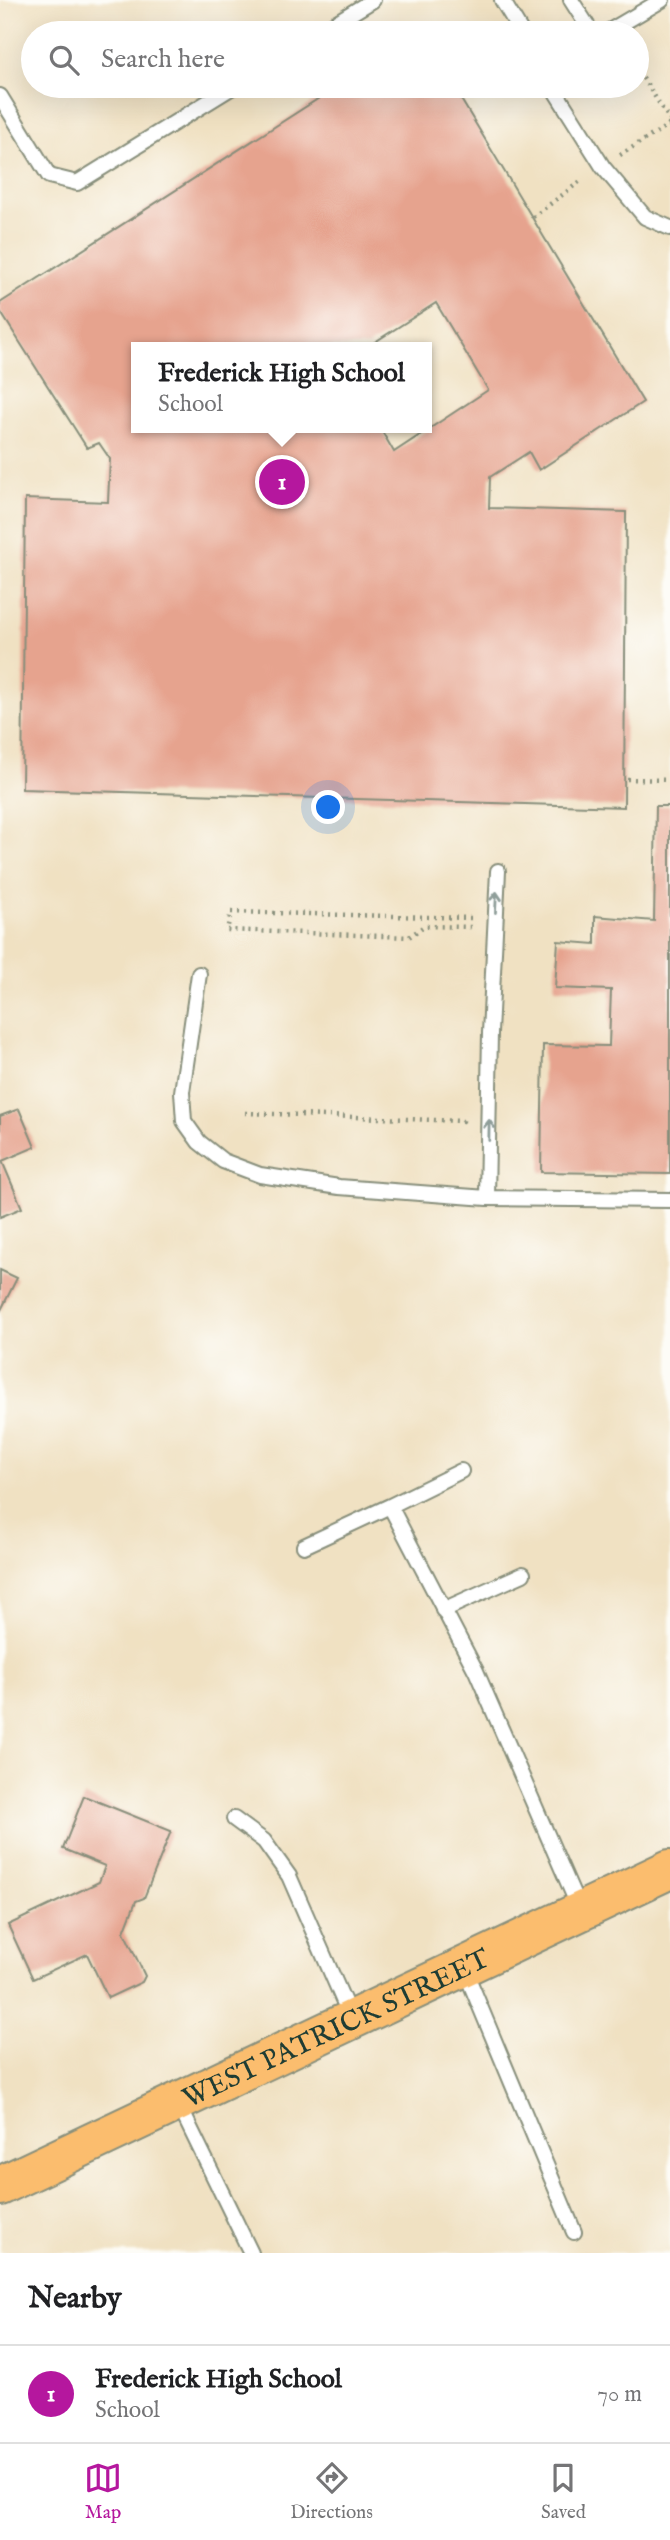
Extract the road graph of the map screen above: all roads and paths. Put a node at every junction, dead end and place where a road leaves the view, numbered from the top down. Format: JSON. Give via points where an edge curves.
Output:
{"nodes":[{"id":1,"x":373,"y":0,"type":"edge"},
{"id":2,"x":502,"y":0,"type":"edge"},
{"id":3,"x":571,"y":0,"type":"edge"},
{"id":4,"x":662,"y":0,"type":"edge"},
{"id":5,"x":339,"y":21,"type":"edge"},
{"id":6,"x":515,"y":21,"type":"edge"},
{"id":7,"x":585,"y":21,"type":"edge"},
{"id":8,"x":626,"y":21,"type":"edge"},
{"id":9,"x":649,"y":88,"type":"edge"},
{"id":10,"x":0,"y":96,"type":"edge"},
{"id":11,"x":215,"y":98,"type":"edge"},
{"id":12,"x":560,"y":98,"type":"edge"},
{"id":13,"x":670,"y":122,"type":"edge"},
{"id":14,"x":619,"y":156,"type":"dead end"},
{"id":15,"x":582,"y":180,"type":"dead end"},
{"id":16,"x":533,"y":217,"type":"dead end"},
{"id":17,"x":670,"y":228,"type":"edge"},
{"id":18,"x":627,"y":779,"type":"dead end"},
{"id":19,"x":670,"y":780,"type":"edge"},
{"id":20,"x":498,"y":871,"type":"dead end"},
{"id":21,"x":471,"y":927,"type":"junction"},
{"id":22,"x":471,"y":940,"type":"dead end"},
{"id":23,"x":198,"y":974,"type":"dead end"},
{"id":24,"x":464,"y":1108,"type":"dead end"},
{"id":25,"x":245,"y":1113,"type":"dead end"},
{"id":26,"x":487,"y":1198,"type":"junction"},
{"id":27,"x":670,"y":1200,"type":"edge"},
{"id":28,"x":461,"y":1471,"type":"dead end"},
{"id":29,"x":390,"y":1506,"type":"junction"},
{"id":30,"x":304,"y":1546,"type":"dead end"},
{"id":31,"x":523,"y":1574,"type":"dead end"},
{"id":32,"x":443,"y":1610,"type":"junction"},
{"id":33,"x":234,"y":1819,"type":"dead end"},
{"id":34,"x":670,"y":1869,"type":"edge"},
{"id":35,"x":580,"y":1911,"type":"junction"},
{"id":36,"x":464,"y":1966,"type":"junction"},
{"id":37,"x":351,"y":2020,"type":"junction"},
{"id":38,"x":177,"y":2102,"type":"junction"},
{"id":39,"x":0,"y":2186,"type":"edge"},
{"id":40,"x":574,"y":2232,"type":"dead end"},
{"id":41,"x":251,"y":2253,"type":"edge"}],
"edges":[{"from":1,"to":5,"type":"lane"},
{"from":2,"to":6,"type":"lane"},
{"from":3,"to":7,"type":"lane"},
{"from":4,"to":8,"type":"lane"},
{"from":9,"to":13,"type":"path"},
{"from":10,"to":11,"type":"lane","via":[[49,176],[77,183]]},
{"from":12,"to":17,"type":"lane","via":[[603,167],[645,217]]},
{"from":13,"to":14,"type":"path"},
{"from":15,"to":16,"type":"path"},
{"from":18,"to":19,"type":"path"},
{"from":26,"to":20,"type":"lane","one_way":true},
{"from":21,"to":21,"type":"path","via":[[471,918],[231,912],[228,930],[409,937],[424,926]]},
{"from":21,"to":22,"type":"path"},
{"from":23,"to":26,"type":"lane","via":[[182,1092],[184,1121],[199,1142],[223,1161],[260,1175],[339,1187]]},
{"from":24,"to":25,"type":"path","via":[[463,1121]]},
{"from":26,"to":27,"type":"lane"},
{"from":28,"to":29,"type":"lane"},
{"from":29,"to":30,"type":"lane"},
{"from":29,"to":32,"type":"lane"},
{"from":31,"to":32,"type":"lane"},
{"from":32,"to":35,"type":"lane","via":[[476,1671]]},
{"from":33,"to":37,"type":"lane","via":[[264,1841],[289,1876]]},
{"from":34,"to":35,"type":"main road","name":"WEST PATRICK STREET"},
{"from":35,"to":36,"type":"main road","name":"WEST PATRICK STREET"},
{"from":36,"to":37,"type":"main road","name":"WEST PATRICK STREET"},
{"from":36,"to":40,"type":"lane"},
{"from":37,"to":38,"type":"main road","name":"WEST PATRICK STREET"},
{"from":38,"to":39,"type":"main road","name":"WEST PATRICK STREET"},
{"from":38,"to":41,"type":"lane"}]}
